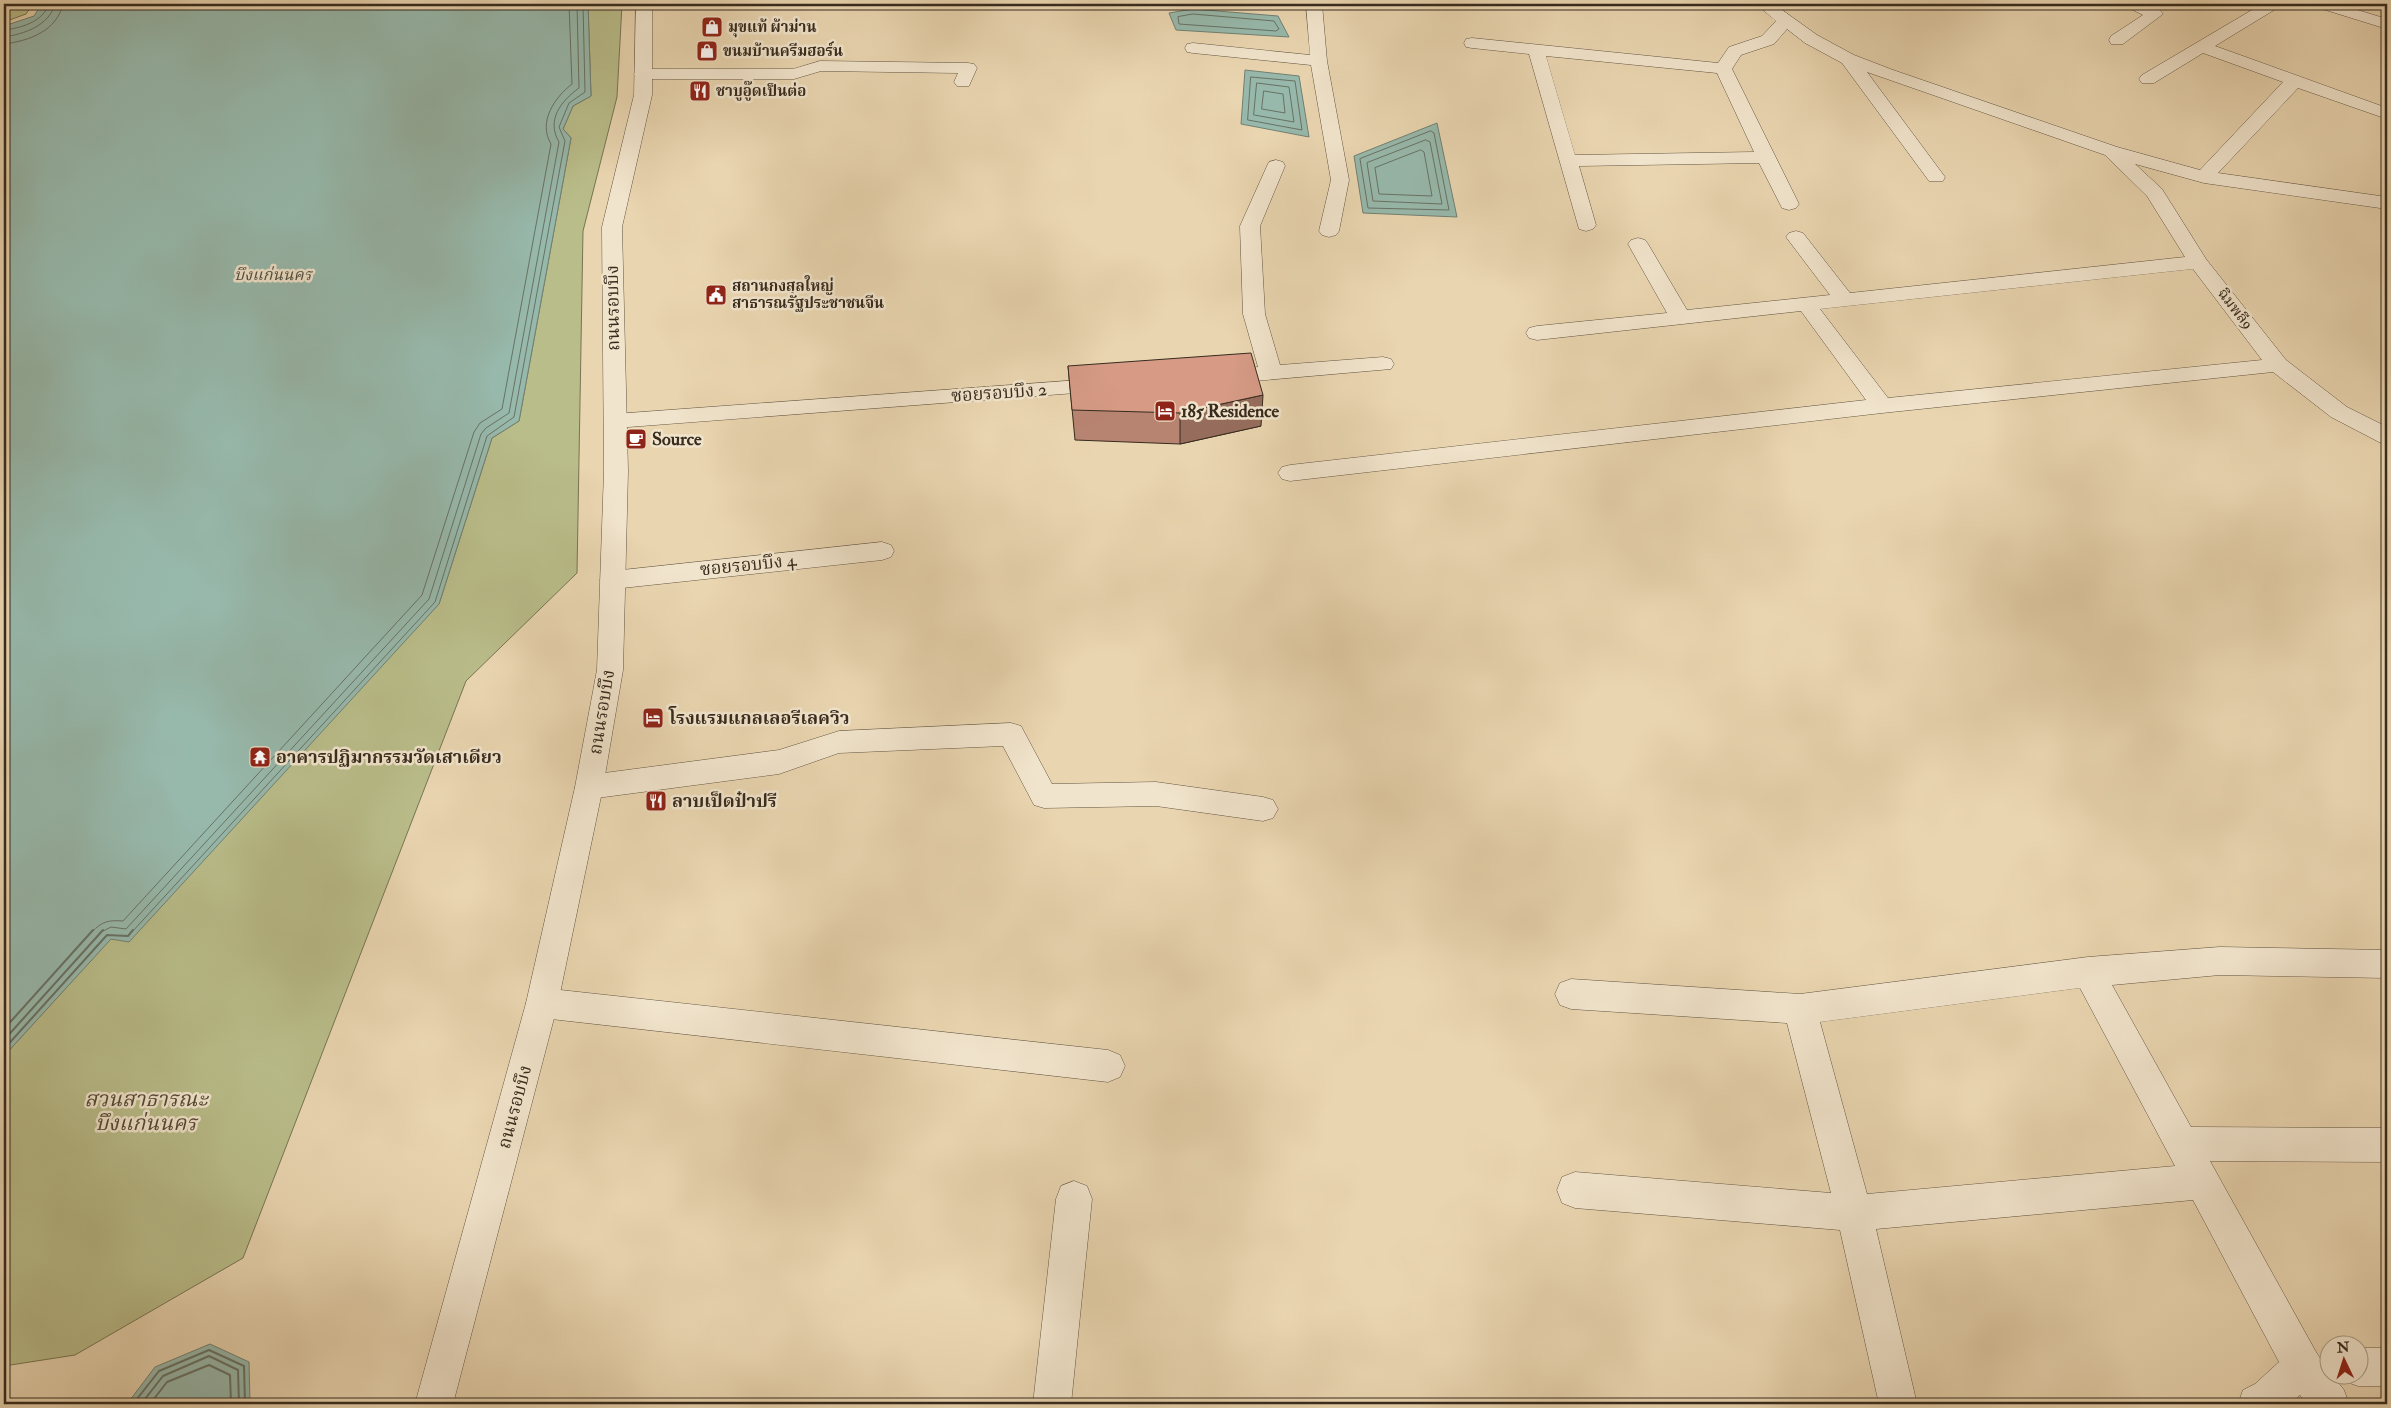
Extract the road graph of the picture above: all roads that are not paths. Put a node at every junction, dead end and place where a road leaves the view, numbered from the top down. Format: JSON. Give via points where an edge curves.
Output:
{"nodes":[{"id":1,"x":644,"y":4,"type":"edge"},
{"id":2,"x":1314,"y":4,"type":"edge"},
{"id":3,"x":1764,"y":4,"type":"edge"},
{"id":4,"x":2133,"y":4,"type":"edge"},
{"id":5,"x":2273,"y":4,"type":"edge"},
{"id":6,"x":2322,"y":4,"type":"edge"},
{"id":7,"x":1786,"y":19,"type":"junction"},
{"id":8,"x":2387,"y":24,"type":"edge"},
{"id":9,"x":2117,"y":40,"type":"dead end"},
{"id":10,"x":1472,"y":43,"type":"dead end"},
{"id":11,"x":2202,"y":47,"type":"junction"},
{"id":12,"x":1193,"y":48,"type":"dead end"},
{"id":13,"x":1536,"y":49,"type":"junction"},
{"id":14,"x":1848,"y":59,"type":"junction"},
{"id":15,"x":1319,"y":61,"type":"junction"},
{"id":16,"x":1723,"y":69,"type":"junction"},
{"id":17,"x":643,"y":74,"type":"junction"},
{"id":18,"x":2148,"y":79,"type":"dead end"},
{"id":19,"x":2295,"y":80,"type":"junction"},
{"id":20,"x":963,"y":82,"type":"dead end"},
{"id":21,"x":2387,"y":114,"type":"edge"},
{"id":22,"x":2110,"y":151,"type":"junction"},
{"id":23,"x":1766,"y":157,"type":"junction"},
{"id":24,"x":1568,"y":161,"type":"junction"},
{"id":25,"x":1276,"y":166,"type":"dead end"},
{"id":26,"x":1936,"y":177,"type":"dead end"},
{"id":27,"x":2204,"y":177,"type":"junction"},
{"id":28,"x":2387,"y":203,"type":"edge"},
{"id":29,"x":1789,"y":204,"type":"dead end"},
{"id":30,"x":1586,"y":225,"type":"dead end"},
{"id":31,"x":1329,"y":230,"type":"dead end"},
{"id":32,"x":1796,"y":237,"type":"dead end"},
{"id":33,"x":1638,"y":244,"type":"dead end"},
{"id":34,"x":2198,"y":262,"type":"junction"},
{"id":35,"x":1845,"y":300,"type":"junction"},
{"id":36,"x":1806,"y":304,"type":"junction"},
{"id":37,"x":1681,"y":318,"type":"junction"},
{"id":38,"x":1537,"y":333,"type":"dead end"},
{"id":39,"x":1383,"y":364,"type":"dead end"},
{"id":40,"x":2278,"y":365,"type":"junction"},
{"id":41,"x":1271,"y":373,"type":"junction"},
{"id":42,"x":1201,"y":378,"type":"edge"},
{"id":43,"x":1132,"y":383,"type":"edge"},
{"id":44,"x":1882,"y":406,"type":"junction"},
{"id":45,"x":615,"y":421,"type":"junction"},
{"id":46,"x":2387,"y":437,"type":"edge"},
{"id":47,"x":1290,"y":473,"type":"dead end"},
{"id":48,"x":882,"y":551,"type":"dead end"},
{"id":49,"x":613,"y":580,"type":"junction"},
{"id":50,"x":590,"y":787,"type":"junction"},
{"id":51,"x":1263,"y":809,"type":"dead end"},
{"id":52,"x":2387,"y":964,"type":"edge"},
{"id":53,"x":2088,"y":972,"type":"junction"},
{"id":54,"x":1571,"y":994,"type":"dead end"},
{"id":55,"x":542,"y":1003,"type":"junction"},
{"id":56,"x":1800,"y":1008,"type":"junction"},
{"id":57,"x":1108,"y":1066,"type":"dead end"},
{"id":58,"x":2182,"y":1144,"type":"junction"},
{"id":59,"x":2387,"y":1145,"type":"edge"},
{"id":60,"x":2202,"y":1181,"type":"junction"},
{"id":61,"x":1575,"y":1190,"type":"dead end"},
{"id":62,"x":1074,"y":1199,"type":"dead end"},
{"id":63,"x":1854,"y":1214,"type":"junction"},
{"id":64,"x":2315,"y":1366,"type":"edge"},
{"id":65,"x":2368,"y":1367,"type":"edge"},
{"id":66,"x":2387,"y":1367,"type":"edge"},
{"id":67,"x":434,"y":1404,"type":"edge"},
{"id":68,"x":1052,"y":1404,"type":"edge"},
{"id":69,"x":1898,"y":1404,"type":"edge"},
{"id":70,"x":2257,"y":1404,"type":"edge"},
{"id":71,"x":2330,"y":1404,"type":"edge"}],
"edges":[{"from":1,"to":17,"type":"street","name":"ถนนรอบบึง"},
{"from":2,"to":15,"type":"street"},
{"from":3,"to":7,"type":"street"},
{"from":4,"to":9,"type":"street","via":[[2156,14]]},
{"from":5,"to":11,"type":"street"},
{"from":6,"to":8,"type":"street"},
{"from":7,"to":14,"type":"street","via":[[1811,39]]},
{"from":7,"to":16,"type":"street","via":[[1768,40],[1735,51]]},
{"from":10,"to":13,"type":"street"},
{"from":11,"to":18,"type":"street"},
{"from":11,"to":19,"type":"street"},
{"from":12,"to":15,"type":"street"},
{"from":13,"to":16,"type":"street"},
{"from":13,"to":24,"type":"street"},
{"from":14,"to":22,"type":"street"},
{"from":14,"to":26,"type":"street"},
{"from":15,"to":31,"type":"street","via":[[1340,180]]},
{"from":16,"to":23,"type":"street"},
{"from":17,"to":20,"type":"street","via":[[794,74],[820,66],[968,68]]},
{"from":17,"to":45,"type":"street","name":"ถนนรอบบึง","via":[[643,95],[612,227]]},
{"from":19,"to":21,"type":"street"},
{"from":19,"to":27,"type":"street"},
{"from":22,"to":27,"type":"street"},
{"from":22,"to":34,"type":"street","name":"ฉิมพลี9","via":[[2155,193]]},
{"from":23,"to":24,"type":"street"},
{"from":23,"to":29,"type":"street"},
{"from":24,"to":30,"type":"street"},
{"from":25,"to":41,"type":"street","via":[[1250,226],[1254,314]]},
{"from":27,"to":28,"type":"street"},
{"from":32,"to":35,"type":"street"},
{"from":33,"to":37,"type":"street"},
{"from":34,"to":35,"type":"street"},
{"from":34,"to":40,"type":"street","name":"ฉิมพลี9"},
{"from":35,"to":36,"type":"street"},
{"from":36,"to":37,"type":"street"},
{"from":36,"to":44,"type":"street"},
{"from":37,"to":38,"type":"street"},
{"from":39,"to":41,"type":"street"},
{"from":40,"to":44,"type":"street"},
{"from":40,"to":46,"type":"street","name":"ฉิมพลี9","via":[[2339,412]]},
{"from":41,"to":42,"type":"street"},
{"from":43,"to":45,"type":"street","name":"ซอยรอบบึง 2"},
{"from":44,"to":47,"type":"street"},
{"from":45,"to":49,"type":"street","name":"ถนนรอบบึง"},
{"from":48,"to":49,"type":"street","name":"ซอยรอบบึง 4"},
{"from":49,"to":50,"type":"street","name":"ถนนรอบบึง","via":[[610,670]]},
{"from":50,"to":51,"type":"street","via":[[779,762],[840,742],[1010,734],[1044,796],[1156,794]]},
{"from":50,"to":55,"type":"street","name":"ถนนรอบบึง"},
{"from":52,"to":53,"type":"street","via":[[2220,961]]},
{"from":53,"to":56,"type":"street"},
{"from":53,"to":58,"type":"street"},
{"from":54,"to":56,"type":"street"},
{"from":55,"to":57,"type":"street"},
{"from":55,"to":67,"type":"street","name":"ถนนรอบบึง"},
{"from":56,"to":63,"type":"street"},
{"from":58,"to":59,"type":"street"},
{"from":58,"to":60,"type":"street"},
{"from":60,"to":63,"type":"street"},
{"from":60,"to":64,"type":"street"},
{"from":61,"to":63,"type":"street"},
{"from":62,"to":68,"type":"street"},
{"from":63,"to":69,"type":"street"},
{"from":64,"to":70,"type":"street"},
{"from":64,"to":71,"type":"street"},
{"from":65,"to":66,"type":"street"}]}
